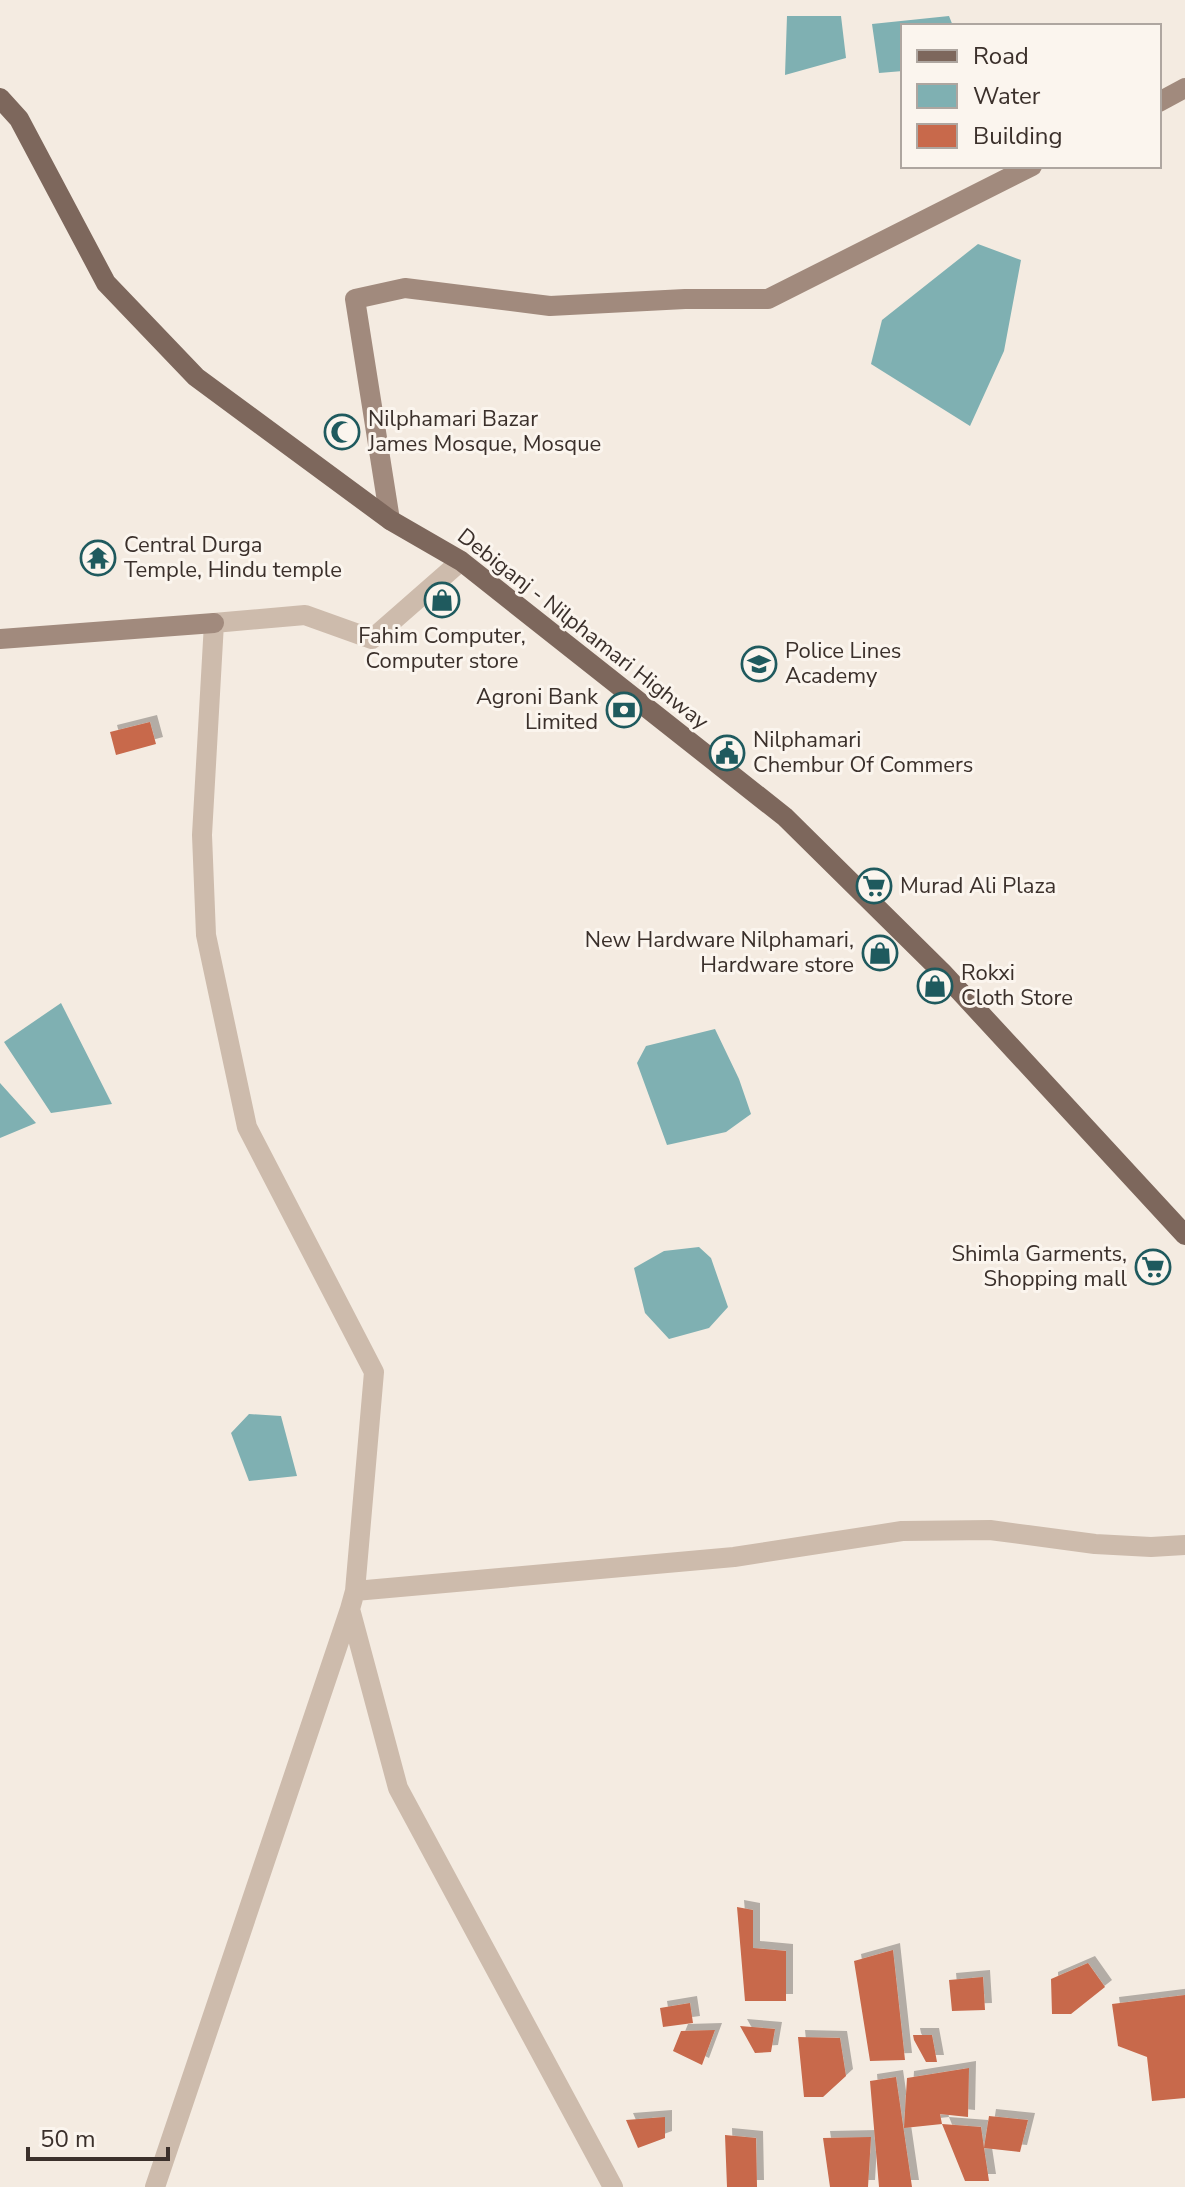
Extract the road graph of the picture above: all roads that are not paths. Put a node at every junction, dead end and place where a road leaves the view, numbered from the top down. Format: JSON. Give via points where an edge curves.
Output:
{"nodes":[{"id":1,"x":1185,"y":88,"type":"edge"},
{"id":2,"x":0,"y":98,"type":"edge"},
{"id":3,"x":1161,"y":101,"type":"edge"},
{"id":4,"x":1028,"y":168,"type":"edge"},
{"id":5,"x":390,"y":520,"type":"junction"},
{"id":6,"x":461,"y":561,"type":"junction"},
{"id":7,"x":214,"y":623,"type":"junction"},
{"id":8,"x":0,"y":639,"type":"edge"},
{"id":9,"x":1185,"y":1235,"type":"edge"},
{"id":10,"x":1185,"y":1545,"type":"edge"},
{"id":11,"x":352,"y":1600,"type":"junction"},
{"id":12,"x":155,"y":2187,"type":"edge"},
{"id":13,"x":613,"y":2187,"type":"edge"}],
"edges":[{"from":1,"to":3,"type":"street"},
{"from":2,"to":5,"type":"main road","name":"Debiganj - Nilphamari Highway","via":[[19,119],[106,283],[196,377]]},
{"from":4,"to":5,"type":"street","via":[[768,299],[550,306],[405,288],[355,299]]},
{"from":5,"to":6,"type":"main road","name":"Debiganj - Nilphamari Highway"},
{"from":6,"to":7,"type":"street","via":[[372,639],[305,615]]},
{"from":6,"to":9,"type":"main road","name":"Debiganj - Nilphamari Highway","via":[[785,817],[942,972]]},
{"from":7,"to":8,"type":"street"},
{"from":7,"to":11,"type":"street","via":[[202,835],[206,935],[247,1127],[374,1372]]},
{"from":10,"to":11,"type":"street","via":[[1095,1544],[990,1530],[902,1531],[734,1557]]},
{"from":11,"to":12,"type":"street"},
{"from":11,"to":13,"type":"street","via":[[398,1788]]}]}
